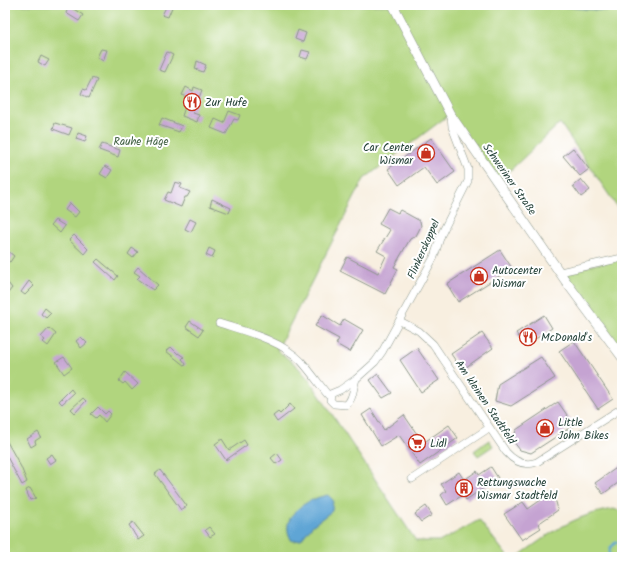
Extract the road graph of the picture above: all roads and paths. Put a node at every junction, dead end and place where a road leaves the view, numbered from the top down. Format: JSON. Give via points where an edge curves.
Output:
{"nodes":[{"id":1,"x":393,"y":5,"type":"edge"},
{"id":2,"x":451,"y":115,"type":"junction"},
{"id":3,"x":622,"y":258,"type":"edge"},
{"id":4,"x":560,"y":272,"type":"junction"},
{"id":5,"x":400,"y":321,"type":"junction"},
{"id":6,"x":219,"y":323,"type":"dead end"},
{"id":7,"x":622,"y":357,"type":"edge"},
{"id":8,"x":356,"y":379,"type":"junction"},
{"id":9,"x":331,"y":395,"type":"junction"},
{"id":10,"x":622,"y":408,"type":"edge"},
{"id":11,"x":490,"y":428,"type":"junction"},
{"id":12,"x":412,"y":479,"type":"dead end"}],
"edges":[{"from":1,"to":2,"type":"main road","name":"Schweriner Straße"},
{"from":2,"to":4,"type":"main road","name":"Schweriner Straße"},
{"from":2,"to":5,"type":"street","name":"Flinkerskoppel","via":[[452,127],[468,168],[468,181],[441,235],[434,257]]},
{"from":3,"to":4,"type":"street"},
{"from":4,"to":7,"type":"main road","name":"Schweriner Straße"},
{"from":5,"to":8,"type":"street","name":"Flinkerskoppel","via":[[375,362]]},
{"from":5,"to":11,"type":"street","name":"Am kleinen Stadtfeld","via":[[419,330],[433,344]]},
{"from":6,"to":9,"type":"street","via":[[251,333],[285,349],[300,360],[328,395]]},
{"from":8,"to":9,"type":"street","name":"Flinkerskoppel"},
{"from":8,"to":9,"type":"street","via":[[351,399],[346,405],[334,404],[330,400]]},
{"from":10,"to":11,"type":"street","name":"Am kleinen Stadtfeld","via":[[545,458],[533,463],[517,462],[510,457]]},
{"from":11,"to":12,"type":"street"}]}
